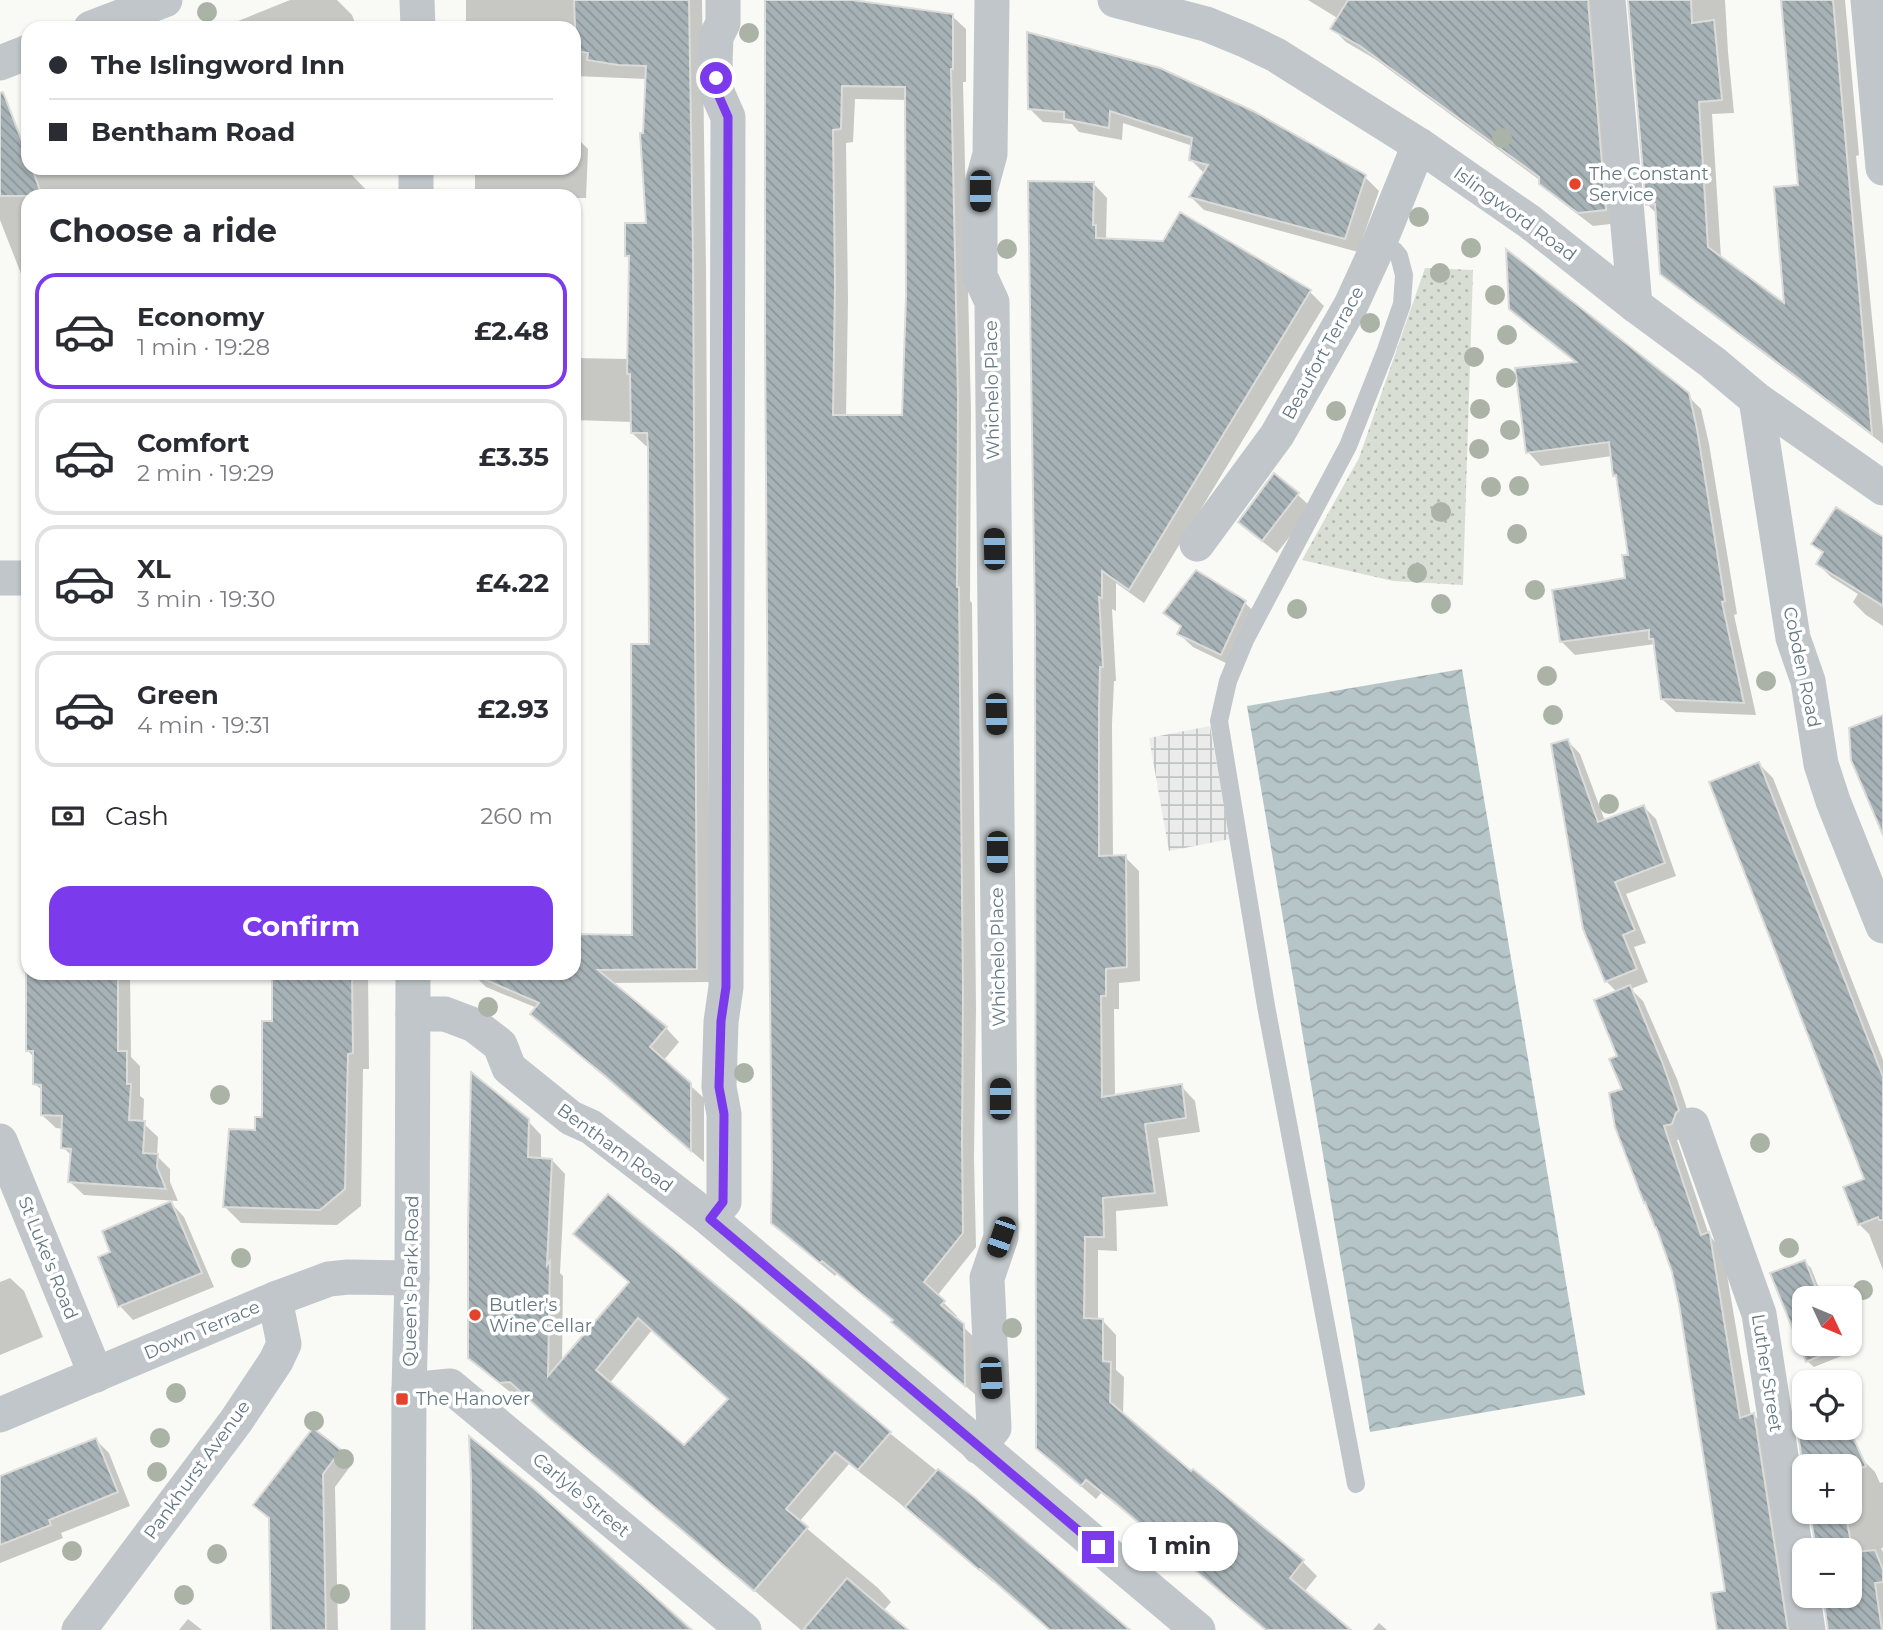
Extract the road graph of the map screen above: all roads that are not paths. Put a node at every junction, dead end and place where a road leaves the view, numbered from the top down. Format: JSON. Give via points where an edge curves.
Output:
{"nodes":[{"id":1,"x":165,"y":0,"type":"edge"},
{"id":2,"x":417,"y":0,"type":"edge"},
{"id":3,"x":723,"y":0,"type":"edge"},
{"id":4,"x":992,"y":0,"type":"edge"},
{"id":5,"x":1115,"y":0,"type":"edge"},
{"id":6,"x":1608,"y":0,"type":"edge"},
{"id":7,"x":1868,"y":0,"type":"edge"},
{"id":8,"x":1163,"y":6,"type":"edge"},
{"id":9,"x":110,"y":21,"type":"edge"},
{"id":10,"x":418,"y":21,"type":"edge"},
{"id":11,"x":21,"y":55,"type":"edge"},
{"id":12,"x":0,"y":63,"type":"edge"},
{"id":13,"x":1419,"y":145,"type":"junction"},
{"id":14,"x":1883,"y":168,"type":"edge"},
{"id":15,"x":1379,"y":244,"type":"junction"},
{"id":16,"x":1635,"y":305,"type":"junction"},
{"id":17,"x":1756,"y":399,"type":"junction"},
{"id":18,"x":1883,"y":488,"type":"edge"},
{"id":19,"x":1197,"y":544,"type":"dead end"},
{"id":20,"x":0,"y":578,"type":"edge"},
{"id":21,"x":21,"y":578,"type":"edge"},
{"id":22,"x":1883,"y":926,"type":"edge"},
{"id":23,"x":413,"y":980,"type":"edge"},
{"id":24,"x":413,"y":1014,"type":"junction"},
{"id":25,"x":1692,"y":1125,"type":"dead end"},
{"id":26,"x":0,"y":1140,"type":"edge"},
{"id":27,"x":710,"y":1219,"type":"junction"},
{"id":28,"x":412,"y":1278,"type":"junction"},
{"id":29,"x":275,"y":1299,"type":"junction"},
{"id":30,"x":96,"y":1375,"type":"junction"},
{"id":31,"x":408,"y":1390,"type":"junction"},
{"id":32,"x":0,"y":1415,"type":"edge"},
{"id":33,"x":979,"y":1447,"type":"junction"},
{"id":34,"x":1356,"y":1484,"type":"dead end"},
{"id":35,"x":79,"y":1630,"type":"edge"},
{"id":36,"x":408,"y":1630,"type":"edge"},
{"id":37,"x":744,"y":1630,"type":"edge"},
{"id":38,"x":1198,"y":1630,"type":"edge"},
{"id":39,"x":1808,"y":1630,"type":"edge"}],
"edges":[{"from":1,"to":9,"type":"street"},
{"from":2,"to":10,"type":"street"},
{"from":3,"to":27,"type":"street","via":[[715,63],[717,92],[728,117],[726,987],[719,1087],[724,1114],[724,1190],[723,1202]]},
{"from":4,"to":33,"type":"street","name":"Whichelo Place","via":[[990,154],[980,191],[980,276],[992,302],[1001,1237],[987,1278],[994,1428]]},
{"from":5,"to":8,"type":"street","name":"Islingword Road"},
{"from":6,"to":16,"type":"street"},
{"from":7,"to":14,"type":"street"},
{"from":8,"to":13,"type":"street","name":"Islingword Road","via":[[1276,55]]},
{"from":11,"to":12,"type":"street"},
{"from":13,"to":15,"type":"street","name":"Beaufort Terrace"},
{"from":13,"to":16,"type":"street","name":"Islingword Road","via":[[1530,222]]},
{"from":15,"to":19,"type":"street","name":"Beaufort Terrace","via":[[1351,305],[1277,435]]},
{"from":15,"to":34,"type":"lane","via":[[1399,256],[1404,275],[1402,304],[1348,446],[1245,640],[1228,681],[1219,721],[1266,1006]]},
{"from":16,"to":17,"type":"street","name":"Islingword Road"},
{"from":17,"to":18,"type":"street","name":"Islingword Road"},
{"from":17,"to":22,"type":"street","name":"Cobden Road","via":[[1793,638],[1808,681],[1821,764]]},
{"from":20,"to":21,"type":"street"},
{"from":23,"to":24,"type":"street","name":"Queen's Park Road"},
{"from":24,"to":27,"type":"street","name":"Bentham Road","via":[[445,1014],[474,1025],[500,1045],[509,1068]]},
{"from":24,"to":28,"type":"street","name":"Queen's Park Road"},
{"from":25,"to":39,"type":"street","name":"Luther Street","via":[[1759,1314]]},
{"from":26,"to":30,"type":"street","name":"St Luke's Road"},
{"from":27,"to":33,"type":"street","name":"Bentham Road"},
{"from":28,"to":29,"type":"street","name":"Down Terrace","via":[[329,1279]]},
{"from":28,"to":31,"type":"street","name":"Queen's Park Road"},
{"from":29,"to":30,"type":"street","name":"Down Terrace"},
{"from":29,"to":35,"type":"street","name":"Pankhurst Avenue","via":[[284,1344],[276,1361]]},
{"from":30,"to":32,"type":"street","name":"Down Terrace"},
{"from":31,"to":36,"type":"street","name":"Queen's Park Road"},
{"from":31,"to":37,"type":"street","name":"Carlyle Street","via":[[450,1386]]},
{"from":33,"to":38,"type":"street","name":"Bentham Road"}]}
